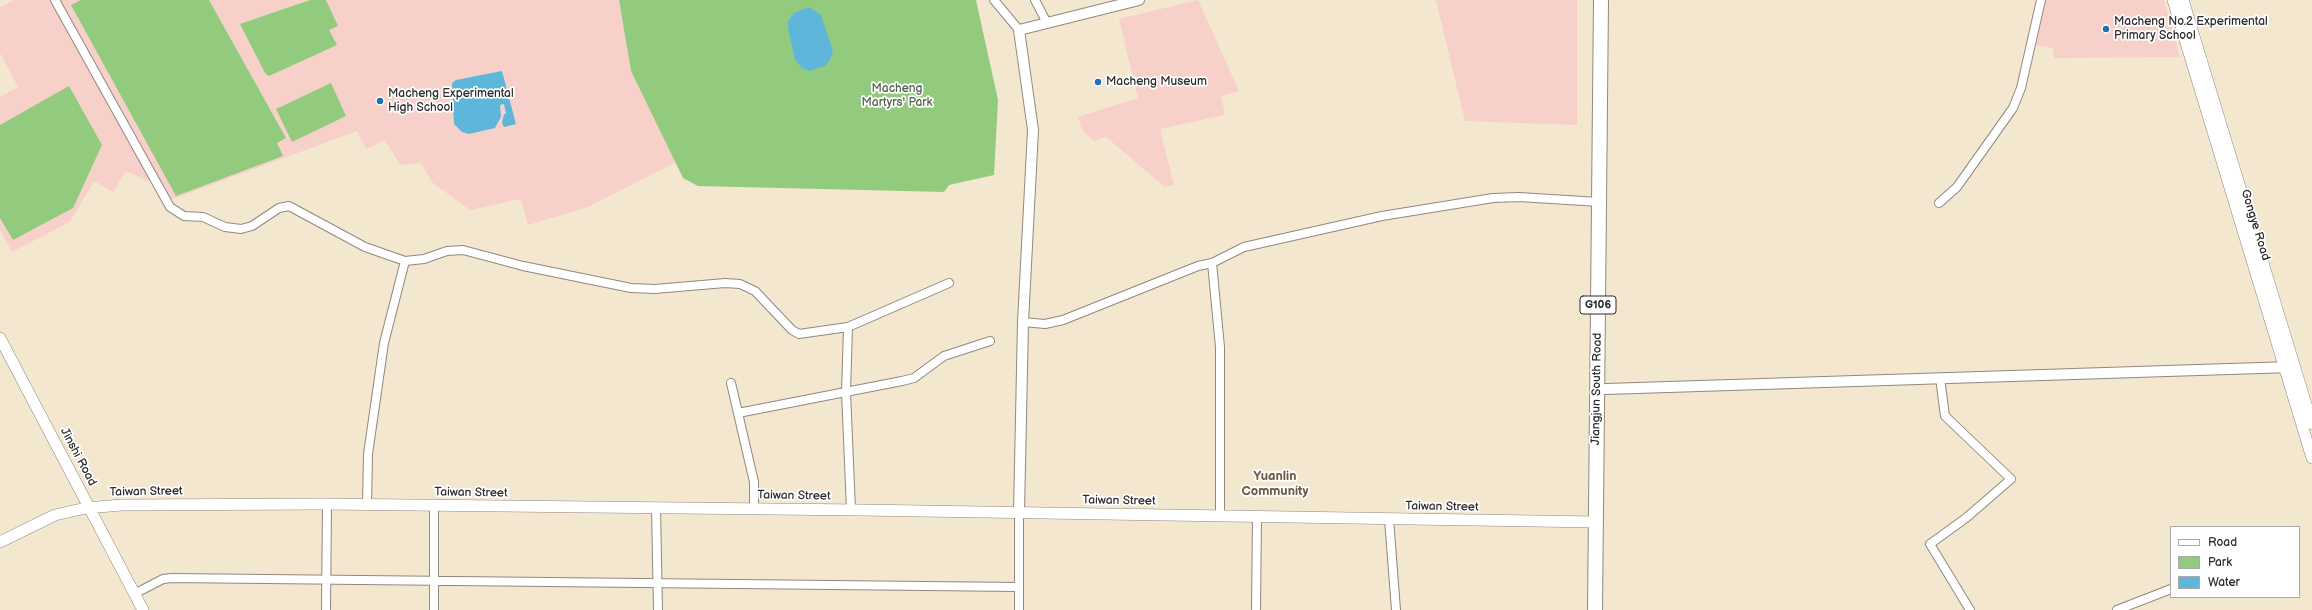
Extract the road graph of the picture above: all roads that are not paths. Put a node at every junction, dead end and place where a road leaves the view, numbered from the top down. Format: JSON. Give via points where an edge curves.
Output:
{"nodes":[{"id":1,"x":55,"y":0,"type":"edge"},
{"id":2,"x":994,"y":0,"type":"edge"},
{"id":3,"x":1035,"y":0,"type":"edge"},
{"id":4,"x":1139,"y":0,"type":"edge"},
{"id":5,"x":1601,"y":0,"type":"edge"},
{"id":6,"x":1610,"y":0,"type":"edge"},
{"id":7,"x":2041,"y":0,"type":"edge"},
{"id":8,"x":2173,"y":0,"type":"edge"},
{"id":9,"x":2183,"y":0,"type":"edge"},
{"id":10,"x":1047,"y":23,"type":"junction"},
{"id":11,"x":1019,"y":30,"type":"junction"},
{"id":12,"x":1599,"y":202,"type":"junction"},
{"id":13,"x":1939,"y":203,"type":"dead end"},
{"id":14,"x":405,"y":261,"type":"junction"},
{"id":15,"x":1212,"y":263,"type":"junction"},
{"id":16,"x":949,"y":283,"type":"dead end"},
{"id":17,"x":1023,"y":322,"type":"junction"},
{"id":18,"x":848,"y":327,"type":"junction"},
{"id":19,"x":0,"y":338,"type":"edge"},
{"id":20,"x":990,"y":340,"type":"dead end"},
{"id":21,"x":0,"y":355,"type":"edge"},
{"id":22,"x":2290,"y":367,"type":"junction"},
{"id":23,"x":1940,"y":378,"type":"junction"},
{"id":24,"x":731,"y":383,"type":"dead end"},
{"id":25,"x":1606,"y":389,"type":"junction"},
{"id":26,"x":846,"y":392,"type":"junction"},
{"id":27,"x":738,"y":413,"type":"junction"},
{"id":28,"x":2311,"y":417,"type":"edge"},
{"id":29,"x":2312,"y":458,"type":"edge"},
{"id":30,"x":327,"y":504,"type":"junction"},
{"id":31,"x":367,"y":505,"type":"junction"},
{"id":32,"x":434,"y":505,"type":"junction"},
{"id":33,"x":86,"y":508,"type":"junction"},
{"id":34,"x":656,"y":508,"type":"junction"},
{"id":35,"x":754,"y":509,"type":"junction"},
{"id":36,"x":851,"y":510,"type":"junction"},
{"id":37,"x":1020,"y":512,"type":"junction"},
{"id":38,"x":1220,"y":516,"type":"junction"},
{"id":39,"x":1257,"y":516,"type":"junction"},
{"id":40,"x":1389,"y":519,"type":"junction"},
{"id":41,"x":1596,"y":522,"type":"junction"},
{"id":42,"x":0,"y":542,"type":"edge"},
{"id":43,"x":326,"y":580,"type":"junction"},
{"id":44,"x":434,"y":581,"type":"junction"},
{"id":45,"x":657,"y":584,"type":"junction"},
{"id":46,"x":1019,"y":587,"type":"junction"},
{"id":47,"x":2170,"y":589,"type":"edge"},
{"id":48,"x":134,"y":594,"type":"junction"},
{"id":49,"x":134,"y":610,"type":"edge"},
{"id":50,"x":143,"y":610,"type":"edge"},
{"id":51,"x":326,"y":610,"type":"edge"},
{"id":52,"x":434,"y":610,"type":"edge"},
{"id":53,"x":658,"y":610,"type":"edge"},
{"id":54,"x":1019,"y":610,"type":"edge"},
{"id":55,"x":1256,"y":610,"type":"edge"},
{"id":56,"x":1396,"y":610,"type":"edge"},
{"id":57,"x":1595,"y":610,"type":"edge"},
{"id":58,"x":1604,"y":610,"type":"edge"},
{"id":59,"x":1970,"y":610,"type":"edge"},
{"id":60,"x":2117,"y":610,"type":"edge"}],
"edges":[{"from":1,"to":14,"type":"street","via":[[173,210],[184,216],[211,220],[225,227],[241,229],[252,226],[279,208],[289,206],[365,248]]},
{"from":2,"to":11,"type":"street"},
{"from":3,"to":10,"type":"street"},
{"from":4,"to":10,"type":"street"},
{"from":5,"to":12,"type":"highway","name":"Jiangjun South Road","number":"G106"},
{"from":6,"to":25,"type":"highway","name":"Jiangjun South Road","number":"G106"},
{"from":7,"to":13,"type":"street","via":[[2021,88],[2013,108],[1957,187]]},
{"from":8,"to":22,"type":"main road","name":"Gongye Road"},
{"from":9,"to":22,"type":"main road","name":"Gongye Road"},
{"from":10,"to":11,"type":"street"},
{"from":11,"to":17,"type":"street","via":[[1033,130]]},
{"from":12,"to":15,"type":"street","via":[[1519,197],[1466,201],[1382,216],[1244,247]]},
{"from":12,"to":41,"type":"highway","name":"Jiangjun South Road","number":"G106"},
{"from":14,"to":18,"type":"street","via":[[463,250],[523,266],[631,288],[740,284],[755,291],[792,330],[799,334]]},
{"from":14,"to":31,"type":"street","via":[[384,342],[368,454]]},
{"from":15,"to":17,"type":"street","via":[[1198,266],[1063,320],[1045,324]]},
{"from":15,"to":38,"type":"street","via":[[1220,346]]},
{"from":16,"to":18,"type":"street"},
{"from":17,"to":37,"type":"street"},
{"from":18,"to":26,"type":"street"},
{"from":19,"to":33,"type":"main road","name":"Jinshi Road"},
{"from":20,"to":26,"type":"street","via":[[944,356],[914,378]]},
{"from":21,"to":33,"type":"main road","name":"Jinshi Road"},
{"from":22,"to":23,"type":"street"},
{"from":22,"to":28,"type":"main road","name":"Gongye Road"},
{"from":22,"to":29,"type":"main road","name":"Gongye Road"},
{"from":23,"to":25,"type":"street"},
{"from":23,"to":59,"type":"street","via":[[1945,416],[2011,480],[1930,544]]},
{"from":24,"to":27,"type":"street"},
{"from":25,"to":58,"type":"highway","name":"Jiangjun South Road","number":"G106"},
{"from":26,"to":27,"type":"street"},
{"from":26,"to":36,"type":"street"},
{"from":27,"to":35,"type":"street","via":[[754,482]]},
{"from":30,"to":31,"type":"main road","name":"Taiwan Street"},
{"from":30,"to":33,"type":"main road","name":"Taiwan Street","via":[[130,505]]},
{"from":30,"to":43,"type":"street"},
{"from":31,"to":32,"type":"main road","name":"Taiwan Street"},
{"from":32,"to":34,"type":"main road","name":"Taiwan Street"},
{"from":32,"to":44,"type":"street"},
{"from":33,"to":42,"type":"main road","name":"Taiwan Street","via":[[55,515]]},
{"from":33,"to":48,"type":"main road","name":"Jinshi Road"},
{"from":33,"to":49,"type":"main road","name":"Jinshi Road"},
{"from":34,"to":35,"type":"main road","name":"Taiwan Street"},
{"from":34,"to":45,"type":"street"},
{"from":35,"to":36,"type":"main road","name":"Taiwan Street"},
{"from":36,"to":37,"type":"main road","name":"Taiwan Street"},
{"from":37,"to":38,"type":"main road","name":"Taiwan Street"},
{"from":37,"to":46,"type":"street"},
{"from":38,"to":39,"type":"main road","name":"Taiwan Street"},
{"from":39,"to":40,"type":"main road","name":"Taiwan Street"},
{"from":39,"to":55,"type":"street"},
{"from":40,"to":41,"type":"main road","name":"Taiwan Street"},
{"from":40,"to":56,"type":"street"},
{"from":41,"to":57,"type":"highway","name":"Jiangjun South Road","number":"G106"},
{"from":43,"to":44,"type":"street"},
{"from":43,"to":48,"type":"street","via":[[172,578],[163,579]]},
{"from":43,"to":51,"type":"street"},
{"from":44,"to":45,"type":"street"},
{"from":44,"to":52,"type":"street"},
{"from":45,"to":46,"type":"street"},
{"from":45,"to":53,"type":"street"},
{"from":46,"to":54,"type":"street"},
{"from":47,"to":60,"type":"street"},
{"from":48,"to":50,"type":"main road","name":"Jinshi Road"}]}
